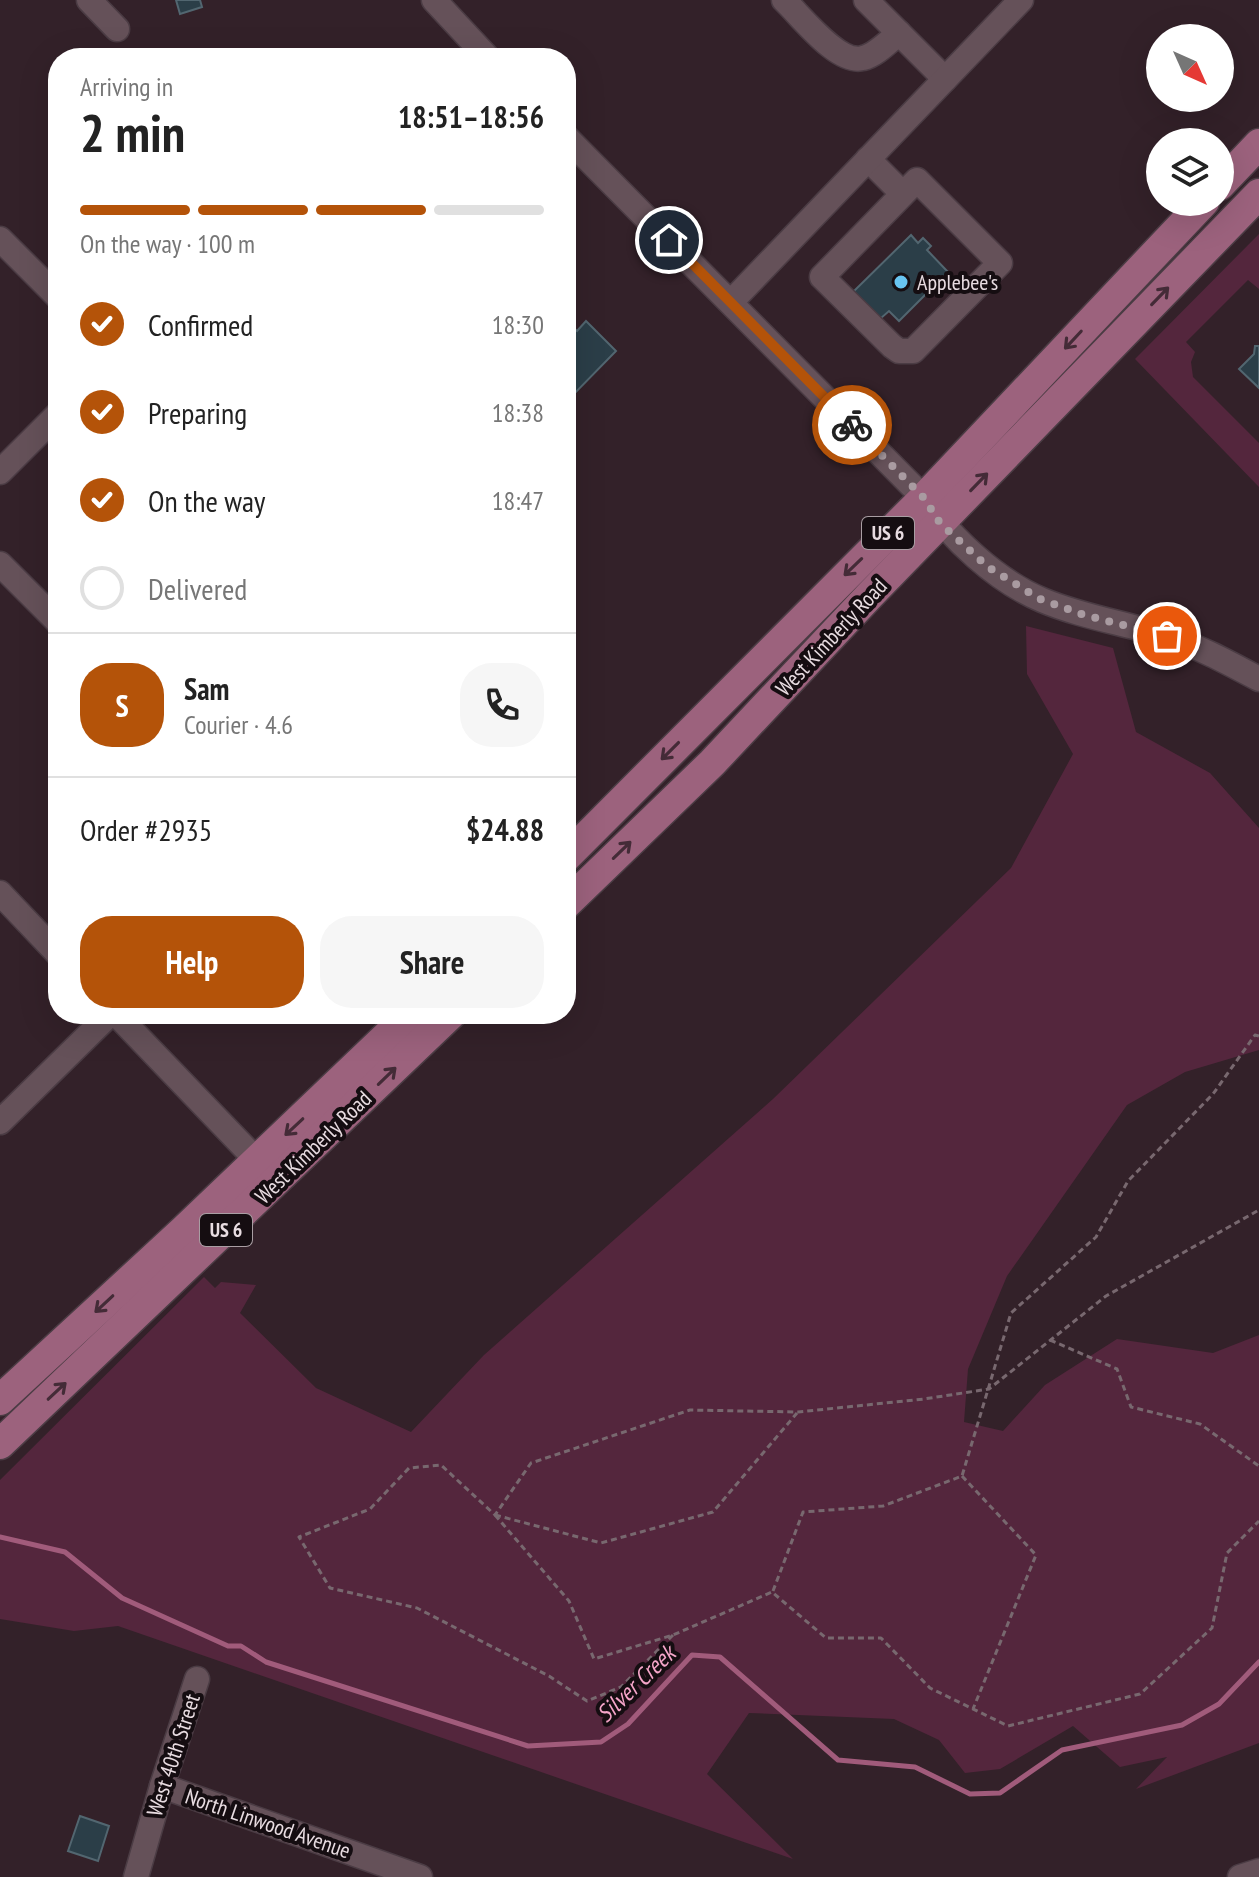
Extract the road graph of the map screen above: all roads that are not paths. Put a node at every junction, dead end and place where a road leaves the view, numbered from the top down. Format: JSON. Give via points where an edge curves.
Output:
{"nodes":[{"id":1,"x":89,"y":0,"type":"edge"},
{"id":2,"x":434,"y":0,"type":"edge"},
{"id":3,"x":784,"y":0,"type":"edge"},
{"id":4,"x":866,"y":0,"type":"edge"},
{"id":5,"x":1021,"y":0,"type":"edge"},
{"id":6,"x":117,"y":29,"type":"dead end"},
{"id":7,"x":899,"y":33,"type":"junction"},
{"id":8,"x":471,"y":48,"type":"edge"},
{"id":9,"x":945,"y":79,"type":"junction"},
{"id":10,"x":1259,"y":144,"type":"edge"},
{"id":11,"x":576,"y":147,"type":"edge"},
{"id":12,"x":868,"y":159,"type":"junction"},
{"id":13,"x":1234,"y":170,"type":"edge"},
{"id":14,"x":903,"y":194,"type":"junction"},
{"id":15,"x":1259,"y":194,"type":"edge"},
{"id":16,"x":1192,"y":216,"type":"edge"},
{"id":17,"x":0,"y":239,"type":"edge"},
{"id":18,"x":48,"y":287,"type":"edge"},
{"id":19,"x":731,"y":302,"type":"junction"},
{"id":20,"x":48,"y":424,"type":"edge"},
{"id":21,"x":0,"y":472,"type":"edge"},
{"id":22,"x":932,"y":510,"type":"junction"},
{"id":23,"x":0,"y":564,"type":"edge"},
{"id":24,"x":48,"y":612,"type":"edge"},
{"id":25,"x":1259,"y":679,"type":"edge"},
{"id":26,"x":576,"y":848,"type":"edge"},
{"id":27,"x":0,"y":893,"type":"edge"},
{"id":28,"x":576,"y":894,"type":"edge"},
{"id":29,"x":48,"y":943,"type":"edge"},
{"id":30,"x":103,"y":1024,"type":"edge"},
{"id":31,"x":123,"y":1024,"type":"edge"},
{"id":32,"x":401,"y":1024,"type":"edge"},
{"id":33,"x":439,"y":1024,"type":"edge"},
{"id":34,"x":0,"y":1122,"type":"edge"},
{"id":35,"x":267,"y":1171,"type":"junction"},
{"id":36,"x":0,"y":1400,"type":"edge"},
{"id":37,"x":0,"y":1444,"type":"edge"},
{"id":38,"x":197,"y":1679,"type":"dead end"},
{"id":39,"x":162,"y":1786,"type":"junction"},
{"id":40,"x":1259,"y":1871,"type":"edge"},
{"id":41,"x":413,"y":1876,"type":"edge"},
{"id":42,"x":136,"y":1877,"type":"edge"},
{"id":43,"x":1240,"y":1877,"type":"edge"}],
"edges":[{"from":1,"to":6,"type":"street"},
{"from":2,"to":8,"type":"street"},
{"from":3,"to":7,"type":"street","via":[[848,59],[873,53]]},
{"from":4,"to":7,"type":"street"},
{"from":5,"to":9,"type":"street"},
{"from":7,"to":9,"type":"street"},
{"from":9,"to":12,"type":"street"},
{"from":10,"to":13,"type":"main road"},
{"from":11,"to":19,"type":"street"},
{"from":12,"to":14,"type":"street"},
{"from":12,"to":19,"type":"street"},
{"from":14,"to":14,"type":"street","via":[[822,277],[892,346],[906,352],[913,351],[1000,263],[917,180]]},
{"from":22,"to":15,"type":"main road","name":"West Kimberly Road","number":"US 6","one_way":true},
{"from":16,"to":22,"type":"main road","name":"West Kimberly Road","number":"US 6","one_way":true},
{"from":17,"to":18,"type":"street"},
{"from":19,"to":22,"type":"street"},
{"from":20,"to":21,"type":"street"},
{"from":22,"to":25,"type":"street","via":[[988,567],[1040,599],[1167,636]]},
{"from":22,"to":26,"type":"main road","name":"West Kimberly Road","number":"US 6","one_way":true},
{"from":28,"to":22,"type":"main road","name":"West Kimberly Road","number":"US 6","one_way":true,"via":[[712,763]]},
{"from":23,"to":24,"type":"street"},
{"from":27,"to":29,"type":"street"},
{"from":30,"to":34,"type":"street"},
{"from":31,"to":35,"type":"street"},
{"from":32,"to":35,"type":"main road","name":"West Kimberly Road","number":"US 6","one_way":true},
{"from":35,"to":33,"type":"main road","name":"West Kimberly Road","number":"US 6","one_way":true},
{"from":35,"to":36,"type":"main road","name":"West Kimberly Road","number":"US 6","one_way":true},
{"from":37,"to":35,"type":"main road","name":"West Kimberly Road","number":"US 6","one_way":true},
{"from":38,"to":39,"type":"street","name":"West 40th Street"},
{"from":39,"to":41,"type":"street","name":"North Linwood Avenue"},
{"from":39,"to":42,"type":"street","name":"West 40th Street"},
{"from":40,"to":43,"type":"street"}]}
